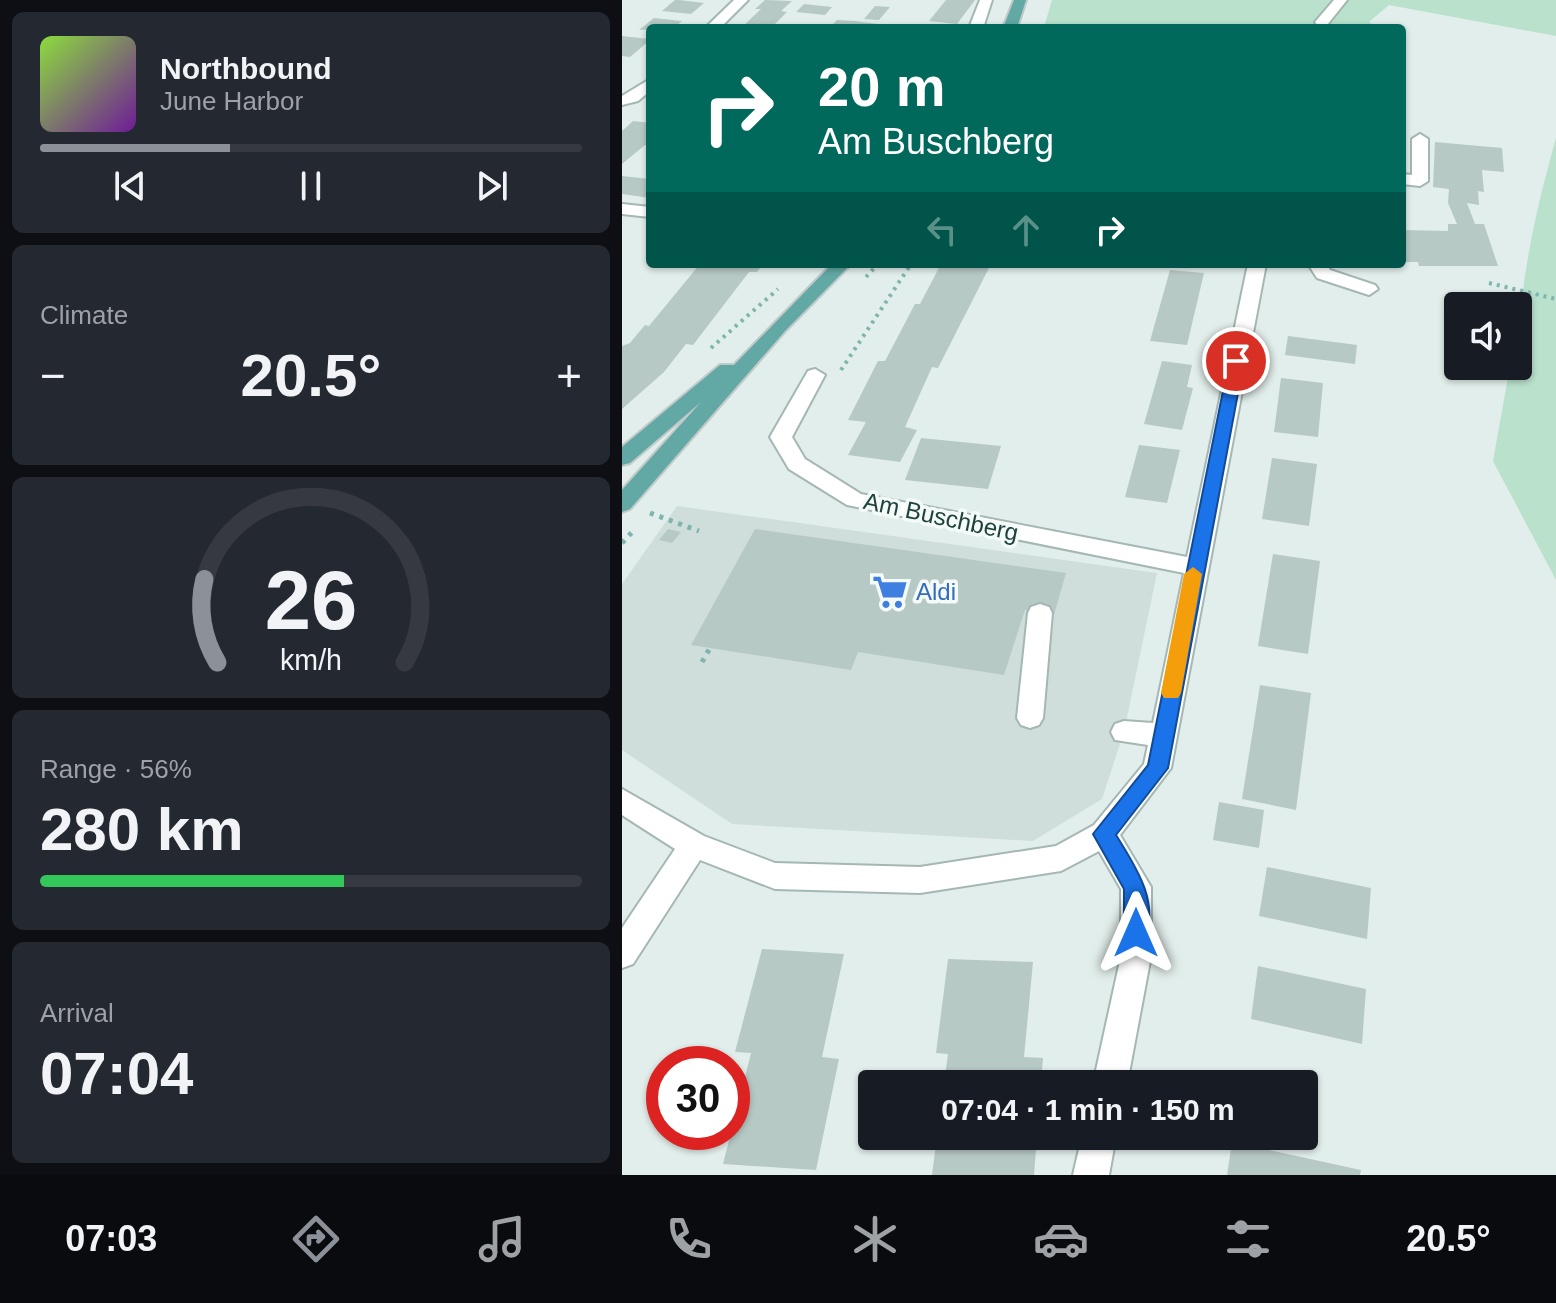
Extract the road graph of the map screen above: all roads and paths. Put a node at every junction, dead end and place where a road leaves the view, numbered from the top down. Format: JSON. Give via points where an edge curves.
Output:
{"nodes":[{"id":1,"x":742,"y":0,"type":"edge"},
{"id":2,"x":986,"y":0,"type":"edge"},
{"id":3,"x":1020,"y":0,"type":"edge"},
{"id":4,"x":1341,"y":0,"type":"edge"},
{"id":5,"x":1322,"y":22,"type":"dead end"},
{"id":6,"x":716,"y":24,"type":"edge"},
{"id":7,"x":977,"y":24,"type":"edge"},
{"id":8,"x":1011,"y":24,"type":"edge"},
{"id":9,"x":646,"y":87,"type":"edge"},
{"id":10,"x":622,"y":101,"type":"edge"},
{"id":11,"x":1420,"y":139,"type":"dead end"},
{"id":12,"x":1406,"y":179,"type":"edge"},
{"id":13,"x":622,"y":209,"type":"edge"},
{"id":14,"x":646,"y":212,"type":"edge"},
{"id":15,"x":838,"y":268,"type":"edge"},
{"id":16,"x":908,"y":268,"type":"edge"},
{"id":17,"x":1256,"y":268,"type":"edge"},
{"id":18,"x":1319,"y":268,"type":"edge"},
{"id":19,"x":1489,"y":283,"type":"dead end"},
{"id":20,"x":1369,"y":289,"type":"dead end"},
{"id":21,"x":1556,"y":299,"type":"edge"},
{"id":22,"x":778,"y":327,"type":"junction"},
{"id":23,"x":815,"y":375,"type":"joint"},
{"id":24,"x":622,"y":458,"type":"edge"},
{"id":25,"x":622,"y":504,"type":"edge"},
{"id":26,"x":649,"y":513,"type":"dead end"},
{"id":27,"x":699,"y":531,"type":"dead end"},
{"id":28,"x":1195,"y":567,"type":"junction"},
{"id":29,"x":1040,"y":613,"type":"dead end"},
{"id":30,"x":710,"y":648,"type":"dead end"},
{"id":31,"x":702,"y":662,"type":"dead end"},
{"id":32,"x":1030,"y":718,"type":"dead end"},
{"id":33,"x":1124,"y":732,"type":"dead end"},
{"id":34,"x":1163,"y":735,"type":"junction"},
{"id":35,"x":622,"y":801,"type":"edge"},
{"id":36,"x":1104,"y":834,"type":"junction"},
{"id":37,"x":694,"y":845,"type":"junction"},
{"id":38,"x":622,"y":954,"type":"edge"},
{"id":39,"x":1113,"y":1070,"type":"edge"},
{"id":40,"x":1096,"y":1150,"type":"edge"},
{"id":41,"x":1091,"y":1175,"type":"edge"}],
"edges":[{"from":1,"to":6,"type":"street"},
{"from":2,"to":7,"type":"street"},
{"from":3,"to":8,"type":"main road"},
{"from":4,"to":5,"type":"street"},
{"from":9,"to":10,"type":"street"},
{"from":11,"to":12,"type":"street","via":[[1420,181]]},
{"from":13,"to":14,"type":"street"},
{"from":15,"to":22,"type":"main road"},
{"from":16,"to":23,"type":"path","via":[[843,369]]},
{"from":17,"to":28,"type":"street"},
{"from":18,"to":20,"type":"street","via":[[1323,274]]},
{"from":19,"to":21,"type":"path"},
{"from":22,"to":24,"type":"main road"},
{"from":22,"to":25,"type":"main road"},
{"from":23,"to":28,"type":"street","name":"Am Buschberg","via":[[781,437],[797,464],[855,500]]},
{"from":26,"to":27,"type":"path"},
{"from":28,"to":34,"type":"street"},
{"from":29,"to":32,"type":"street"},
{"from":30,"to":31,"type":"path"},
{"from":33,"to":34,"type":"street"},
{"from":34,"to":36,"type":"street","via":[[1157,768]]},
{"from":35,"to":37,"type":"street"},
{"from":36,"to":37,"type":"street","via":[[1061,858],[920,880],[775,876]]},
{"from":36,"to":39,"type":"street","via":[[1136,887],[1136,956]]},
{"from":37,"to":38,"type":"street"},
{"from":40,"to":41,"type":"street"}]}
